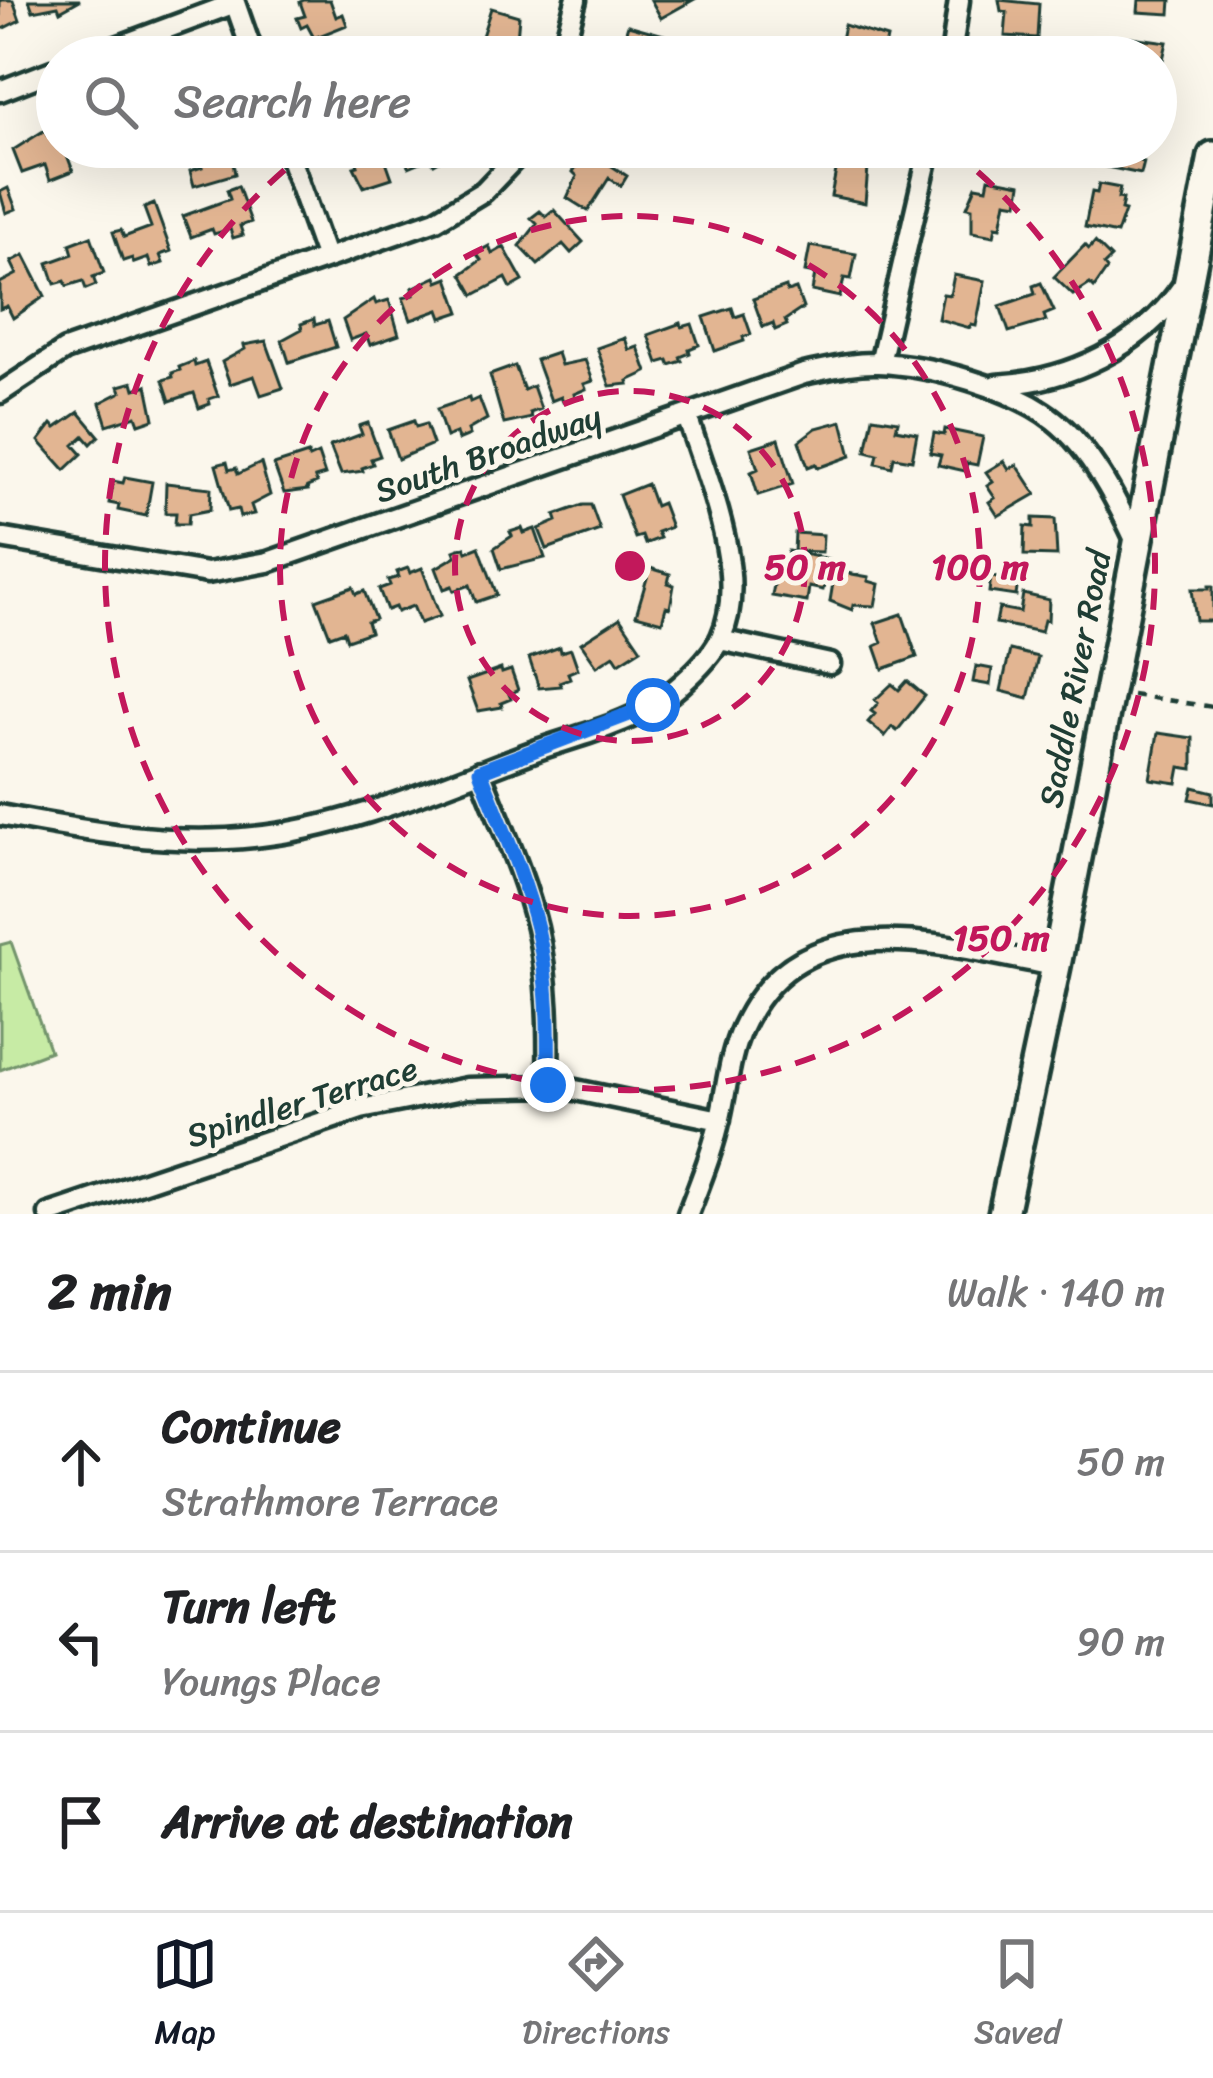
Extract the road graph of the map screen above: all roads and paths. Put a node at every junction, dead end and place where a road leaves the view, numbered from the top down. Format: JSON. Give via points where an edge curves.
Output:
{"nodes":[{"id":1,"x":576,"y":0,"type":"edge"},
{"id":2,"x":959,"y":0,"type":"edge"},
{"id":3,"x":234,"y":2,"type":"edge"},
{"id":4,"x":145,"y":36,"type":"edge"},
{"id":5,"x":246,"y":36,"type":"edge"},
{"id":6,"x":567,"y":36,"type":"edge"},
{"id":7,"x":954,"y":36,"type":"edge"},
{"id":8,"x":36,"y":78,"type":"edge"},
{"id":9,"x":0,"y":91,"type":"edge"},
{"id":10,"x":1213,"y":156,"type":"edge"},
{"id":11,"x":294,"y":168,"type":"edge"},
{"id":12,"x":509,"y":168,"type":"edge"},
{"id":13,"x":925,"y":168,"type":"edge"},
{"id":14,"x":326,"y":256,"type":"junction"},
{"id":15,"x":1191,"y":274,"type":"junction"},
{"id":16,"x":880,"y":363,"type":"junction"},
{"id":17,"x":992,"y":386,"type":"junction"},
{"id":18,"x":0,"y":393,"type":"edge"},
{"id":19,"x":686,"y":416,"type":"junction"},
{"id":20,"x":0,"y":538,"type":"edge"},
{"id":21,"x":1137,"y":544,"type":"junction"},
{"id":22,"x":720,"y":640,"type":"junction"},
{"id":23,"x":830,"y":664,"type":"dead end"},
{"id":24,"x":1121,"y":698,"type":"dead end"},
{"id":25,"x":1213,"y":707,"type":"edge"},
{"id":26,"x":480,"y":771,"type":"junction"},
{"id":27,"x":0,"y":815,"type":"edge"},
{"id":28,"x":1056,"y":966,"type":"junction"},
{"id":29,"x":548,"y":1085,"type":"junction"},
{"id":30,"x":720,"y":1120,"type":"junction"},
{"id":31,"x":49,"y":1214,"type":"edge"},
{"id":32,"x":688,"y":1214,"type":"edge"},
{"id":33,"x":1003,"y":1214,"type":"edge"}],
"edges":[{"from":1,"to":6,"type":"street"},
{"from":2,"to":7,"type":"street"},
{"from":3,"to":4,"type":"street"},
{"from":3,"to":5,"type":"street"},
{"from":8,"to":9,"type":"street"},
{"from":10,"to":15,"type":"street","name":"Saddle River Road"},
{"from":11,"to":14,"type":"street"},
{"from":12,"to":14,"type":"street","via":[[436,220]]},
{"from":13,"to":16,"type":"street"},
{"from":14,"to":18,"type":"street","via":[[65,350]]},
{"from":15,"to":17,"type":"street","name":"South Broadway","via":[[1148,326],[1090,363],[1044,380]]},
{"from":15,"to":21,"type":"street","name":"Saddle River Road"},
{"from":16,"to":17,"type":"street","name":"South Broadway"},
{"from":16,"to":19,"type":"street","name":"South Broadway","via":[[804,374]]},
{"from":17,"to":21,"type":"street","name":"South Broadway","via":[[1056,422],[1080,448]]},
{"from":19,"to":20,"type":"street","name":"South Broadway","via":[[268,562],[207,573]]},
{"from":19,"to":22,"type":"street","via":[[730,569]]},
{"from":21,"to":28,"type":"street","name":"Saddle River Road"},
{"from":22,"to":23,"type":"street"},
{"from":22,"to":26,"type":"street","via":[[653,705]]},
{"from":24,"to":25,"type":"path"},
{"from":26,"to":27,"type":"street","via":[[314,827],[257,837],[105,835]]},
{"from":26,"to":29,"type":"street","via":[[538,931]]},
{"from":28,"to":30,"type":"street","via":[[895,938],[818,953],[777,980],[750,1015],[732,1056]]},
{"from":28,"to":33,"type":"street","name":"Saddle River Road"},
{"from":29,"to":30,"type":"street","name":"Spindler Terrace"},
{"from":29,"to":31,"type":"street","name":"Spindler Terrace","via":[[467,1088],[361,1109]]},
{"from":30,"to":32,"type":"street"}]}
